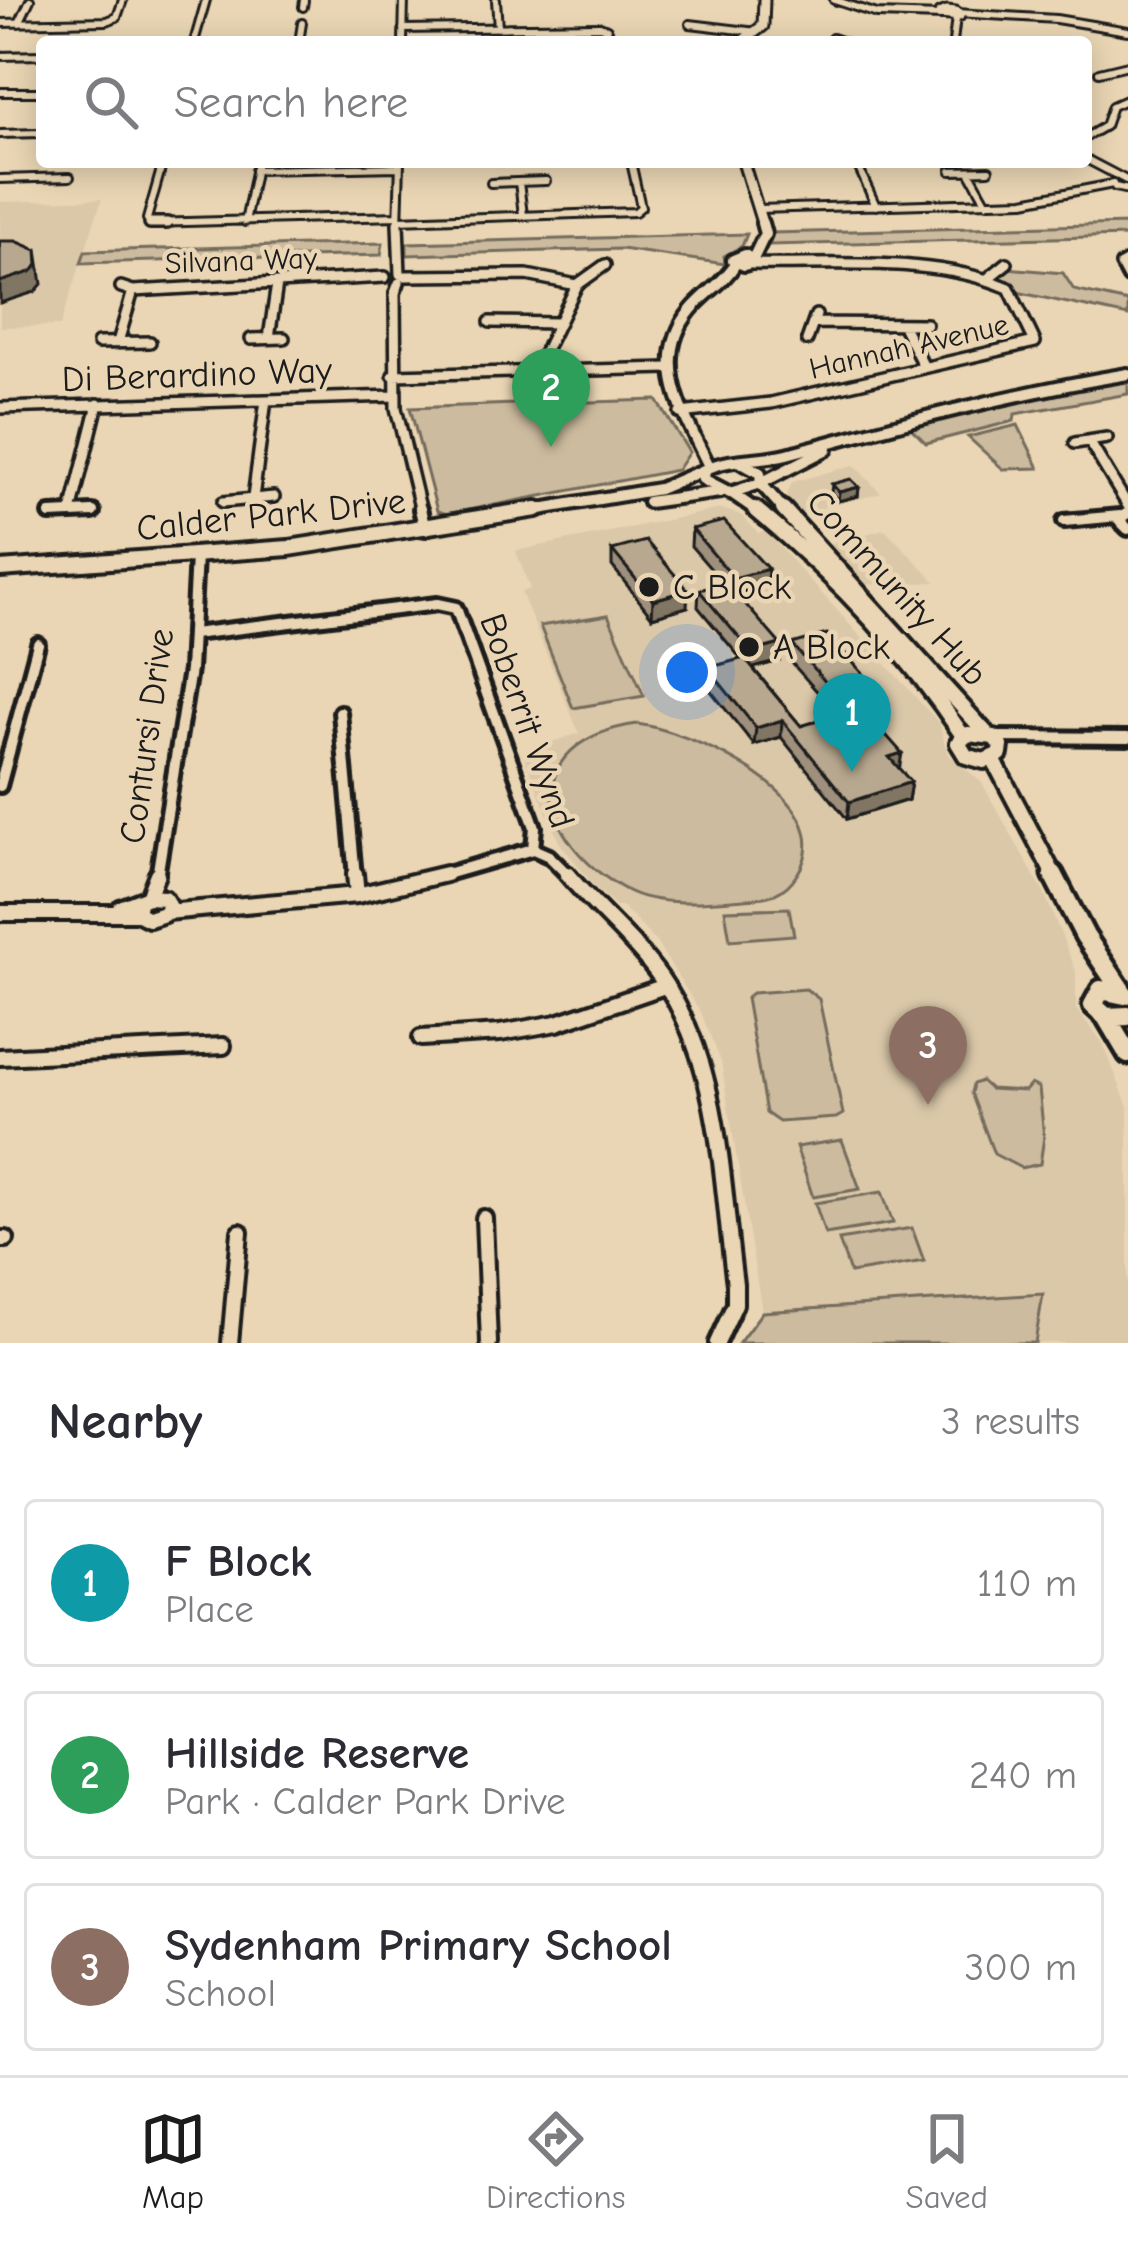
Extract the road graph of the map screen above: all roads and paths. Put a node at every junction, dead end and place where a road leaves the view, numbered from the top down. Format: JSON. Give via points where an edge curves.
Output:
{"nodes":[{"id":1,"x":30,"y":0,"type":"edge"},
{"id":2,"x":123,"y":0,"type":"edge"},
{"id":3,"x":206,"y":0,"type":"edge"},
{"id":4,"x":404,"y":0,"type":"edge"},
{"id":5,"x":496,"y":0,"type":"edge"},
{"id":6,"x":834,"y":0,"type":"edge"},
{"id":7,"x":763,"y":1,"type":"edge"},
{"id":8,"x":949,"y":13,"type":"edge"},
{"id":9,"x":0,"y":23,"type":"edge"},
{"id":10,"x":19,"y":23,"type":"junction"},
{"id":11,"x":302,"y":23,"type":"dead end"},
{"id":12,"x":690,"y":25,"type":"dead end"},
{"id":13,"x":498,"y":28,"type":"junction"},
{"id":14,"x":404,"y":29,"type":"junction"},
{"id":15,"x":1128,"y":31,"type":"edge"},
{"id":16,"x":757,"y":32,"type":"junction"},
{"id":17,"x":196,"y":36,"type":"edge"},
{"id":18,"x":300,"y":36,"type":"edge"},
{"id":19,"x":403,"y":36,"type":"edge"},
{"id":20,"x":609,"y":36,"type":"edge"},
{"id":21,"x":751,"y":36,"type":"edge"},
{"id":22,"x":0,"y":56,"type":"edge"},
{"id":23,"x":36,"y":56,"type":"edge"},
{"id":24,"x":1128,"y":64,"type":"edge"},
{"id":25,"x":1099,"y":73,"type":"dead end"},
{"id":26,"x":0,"y":92,"type":"edge"},
{"id":27,"x":36,"y":92,"type":"edge"},
{"id":28,"x":1128,"y":99,"type":"edge"},
{"id":29,"x":36,"y":133,"type":"edge"},
{"id":30,"x":0,"y":134,"type":"edge"},
{"id":31,"x":1092,"y":134,"type":"edge"},
{"id":32,"x":1092,"y":162,"type":"edge"},
{"id":33,"x":161,"y":168,"type":"edge"},
{"id":34,"x":256,"y":168,"type":"edge"},
{"id":35,"x":399,"y":168,"type":"edge"},
{"id":36,"x":632,"y":168,"type":"edge"},
{"id":37,"x":744,"y":168,"type":"edge"},
{"id":38,"x":859,"y":168,"type":"edge"},
{"id":39,"x":989,"y":170,"type":"dead end"},
{"id":40,"x":951,"y":171,"type":"dead end"},
{"id":41,"x":969,"y":171,"type":"junction"},
{"id":42,"x":70,"y":177,"type":"dead end"},
{"id":43,"x":0,"y":179,"type":"edge"},
{"id":44,"x":520,"y":182,"type":"junction"},
{"id":45,"x":546,"y":182,"type":"dead end"},
{"id":46,"x":491,"y":183,"type":"dead end"},
{"id":47,"x":1122,"y":184,"type":"edge"},
{"id":48,"x":987,"y":203,"type":"junction"},
{"id":49,"x":876,"y":206,"type":"junction"},
{"id":50,"x":760,"y":214,"type":"junction"},
{"id":51,"x":523,"y":215,"type":"junction"},
{"id":52,"x":398,"y":218,"type":"junction"},
{"id":53,"x":245,"y":221,"type":"junction"},
{"id":54,"x":748,"y":261,"type":"junction"},
{"id":55,"x":1128,"y":261,"type":"edge"},
{"id":56,"x":1006,"y":263,"type":"dead end"},
{"id":57,"x":605,"y":265,"type":"dead end"},
{"id":58,"x":1128,"y":278,"type":"edge"},
{"id":59,"x":395,"y":279,"type":"junction"},
{"id":60,"x":987,"y":279,"type":"junction"},
{"id":61,"x":277,"y":284,"type":"junction"},
{"id":62,"x":577,"y":285,"type":"junction"},
{"id":63,"x":490,"y":322,"type":"dead end"},
{"id":64,"x":558,"y":323,"type":"junction"},
{"id":65,"x":926,"y":324,"type":"dead end"},
{"id":66,"x":904,"y":326,"type":"junction"},
{"id":67,"x":269,"y":338,"type":"junction"},
{"id":68,"x":284,"y":338,"type":"dead end"},
{"id":69,"x":251,"y":339,"type":"dead end"},
{"id":70,"x":807,"y":340,"type":"dead end"},
{"id":71,"x":118,"y":342,"type":"junction"},
{"id":72,"x":150,"y":342,"type":"dead end"},
{"id":73,"x":98,"y":343,"type":"dead end"},
{"id":74,"x":923,"y":365,"type":"junction"},
{"id":75,"x":669,"y":368,"type":"junction"},
{"id":76,"x":544,"y":370,"type":"junction"},
{"id":77,"x":1128,"y":374,"type":"edge"},
{"id":78,"x":393,"y":375,"type":"junction"},
{"id":79,"x":395,"y":396,"type":"junction"},
{"id":80,"x":266,"y":400,"type":"junction"},
{"id":81,"x":98,"y":404,"type":"junction"},
{"id":82,"x":0,"y":408,"type":"edge"},
{"id":83,"x":682,"y":415,"type":"junction"},
{"id":84,"x":692,"y":431,"type":"junction"},
{"id":85,"x":858,"y":433,"type":"junction"},
{"id":86,"x":1106,"y":438,"type":"dead end"},
{"id":87,"x":1089,"y":441,"type":"junction"},
{"id":88,"x":1075,"y":443,"type":"dead end"},
{"id":89,"x":737,"y":462,"type":"junction"},
{"id":90,"x":708,"y":467,"type":"junction"},
{"id":91,"x":761,"y":484,"type":"junction"},
{"id":92,"x":726,"y":493,"type":"junction"},
{"id":93,"x":274,"y":496,"type":"dead end"},
{"id":94,"x":254,"y":499,"type":"junction"},
{"id":95,"x":223,"y":502,"type":"dead end"},
{"id":96,"x":548,"y":508,"type":"junction"},
{"id":97,"x":93,"y":512,"type":"dead end"},
{"id":98,"x":70,"y":513,"type":"junction"},
{"id":99,"x":50,"y":514,"type":"dead end"},
{"id":100,"x":1125,"y":517,"type":"edge"},
{"id":101,"x":1064,"y":521,"type":"dead end"},
{"id":102,"x":429,"y":528,"type":"junction"},
{"id":103,"x":813,"y":543,"type":"junction"},
{"id":104,"x":797,"y":547,"type":"junction"},
{"id":105,"x":193,"y":556,"type":"junction"},
{"id":106,"x":0,"y":569,"type":"edge"},
{"id":107,"x":869,"y":600,"type":"junction"},
{"id":108,"x":851,"y":605,"type":"junction"},
{"id":109,"x":193,"y":634,"type":"junction"},
{"id":110,"x":38,"y":644,"type":"dead end"},
{"id":111,"x":340,"y":712,"type":"dead end"},
{"id":112,"x":964,"y":736,"type":"junction"},
{"id":113,"x":1128,"y":738,"type":"edge"},
{"id":114,"x":991,"y":748,"type":"junction"},
{"id":115,"x":0,"y":785,"type":"edge"},
{"id":116,"x":533,"y":849,"type":"junction"},
{"id":117,"x":357,"y":896,"type":"junction"},
{"id":118,"x":154,"y":904,"type":"junction"},
{"id":119,"x":0,"y":913,"type":"edge"},
{"id":120,"x":1085,"y":936,"type":"junction"},
{"id":121,"x":665,"y":986,"type":"junction"},
{"id":122,"x":1096,"y":992,"type":"junction"},
{"id":123,"x":1125,"y":995,"type":"edge"},
{"id":124,"x":1128,"y":1016,"type":"edge"},
{"id":125,"x":1106,"y":1017,"type":"junction"},
{"id":126,"x":421,"y":1038,"type":"dead end"},
{"id":127,"x":223,"y":1046,"type":"dead end"},
{"id":128,"x":1128,"y":1054,"type":"edge"},
{"id":129,"x":0,"y":1057,"type":"edge"},
{"id":130,"x":484,"y":1218,"type":"dead end"},
{"id":131,"x":240,"y":1232,"type":"dead end"},
{"id":132,"x":230,"y":1343,"type":"edge"},
{"id":133,"x":489,"y":1343,"type":"edge"},
{"id":134,"x":717,"y":1343,"type":"edge"}],
"edges":[{"from":1,"to":10,"type":"street"},
{"from":2,"to":10,"type":"street","via":[[112,20]]},
{"from":3,"to":17,"type":"street"},
{"from":4,"to":14,"type":"street"},
{"from":5,"to":13,"type":"street"},
{"from":6,"to":8,"type":"street","via":[[877,14]]},
{"from":7,"to":16,"type":"street"},
{"from":8,"to":15,"type":"street","via":[[1055,17]]},
{"from":9,"to":10,"type":"street"},
{"from":11,"to":18,"type":"street"},
{"from":12,"to":16,"type":"street"},
{"from":13,"to":14,"type":"street"},
{"from":13,"to":20,"type":"street","via":[[607,29]]},
{"from":14,"to":19,"type":"street"},
{"from":16,"to":21,"type":"street"},
{"from":22,"to":23,"type":"street"},
{"from":24,"to":25,"type":"street"},
{"from":26,"to":27,"type":"street"},
{"from":28,"to":31,"type":"street","via":[[1112,106],[1110,124]]},
{"from":29,"to":30,"type":"street"},
{"from":32,"to":47,"type":"street"},
{"from":33,"to":53,"type":"street","via":[[148,221]]},
{"from":34,"to":53,"type":"street"},
{"from":35,"to":52,"type":"street"},
{"from":36,"to":51,"type":"street","via":[[641,207],[634,212]]},
{"from":37,"to":50,"type":"street"},
{"from":38,"to":49,"type":"street"},
{"from":39,"to":41,"type":"street"},
{"from":40,"to":41,"type":"street"},
{"from":41,"to":48,"type":"street"},
{"from":42,"to":43,"type":"street"},
{"from":44,"to":45,"type":"street"},
{"from":44,"to":46,"type":"street"},
{"from":44,"to":51,"type":"street"},
{"from":47,"to":48,"type":"street"},
{"from":48,"to":49,"type":"street"},
{"from":49,"to":50,"type":"street"},
{"from":50,"to":54,"type":"street","via":[[764,236]]},
{"from":51,"to":52,"type":"street"},
{"from":52,"to":53,"type":"street"},
{"from":52,"to":59,"type":"street"},
{"from":54,"to":60,"type":"street","name":"Hannah Avenue"},
{"from":54,"to":75,"type":"street","via":[[684,319]]},
{"from":55,"to":58,"type":"street","via":[[1120,265]]},
{"from":56,"to":60,"type":"street"},
{"from":57,"to":62,"type":"street"},
{"from":59,"to":61,"type":"street","name":"Silvana Way"},
{"from":59,"to":62,"type":"street","name":"Silvana Way","via":[[527,275]]},
{"from":59,"to":78,"type":"street"},
{"from":60,"to":74,"type":"street","name":"Hannah Avenue","via":[[1009,288],[1035,342]]},
{"from":61,"to":67,"type":"street"},
{"from":61,"to":71,"type":"street","name":"Silvana Way","via":[[127,289]]},
{"from":62,"to":64,"type":"street"},
{"from":63,"to":64,"type":"street"},
{"from":64,"to":76,"type":"street"},
{"from":65,"to":66,"type":"street"},
{"from":66,"to":70,"type":"street","via":[[815,319]]},
{"from":66,"to":74,"type":"street"},
{"from":67,"to":68,"type":"street"},
{"from":67,"to":69,"type":"street"},
{"from":71,"to":72,"type":"street"},
{"from":71,"to":73,"type":"street"},
{"from":74,"to":83,"type":"street","name":"Hannah Avenue","via":[[799,398]]},
{"from":75,"to":76,"type":"street"},
{"from":75,"to":83,"type":"street"},
{"from":76,"to":78,"type":"street"},
{"from":77,"to":85,"type":"street"},
{"from":78,"to":79,"type":"street"},
{"from":79,"to":80,"type":"street","name":"Di Berardino Way"},
{"from":79,"to":102,"type":"street","via":[[403,453]]},
{"from":80,"to":81,"type":"street","name":"Di Berardino Way"},
{"from":80,"to":94,"type":"street"},
{"from":81,"to":82,"type":"street","name":"Di Berardino Way"},
{"from":81,"to":98,"type":"street"},
{"from":83,"to":84,"type":"street"},
{"from":84,"to":89,"type":"street"},
{"from":84,"to":90,"type":"street"},
{"from":85,"to":89,"type":"street"},
{"from":85,"to":91,"type":"street"},
{"from":86,"to":87,"type":"street"},
{"from":87,"to":88,"type":"street"},
{"from":87,"to":100,"type":"street"},
{"from":89,"to":90,"type":"street","name":"Calder Park Drive"},
{"from":89,"to":91,"type":"street","name":"Community Hub","via":[[756,468]]},
{"from":90,"to":92,"type":"street","via":[[703,479]]},
{"from":90,"to":96,"type":"street","name":"Calder Park Drive","via":[[658,492]]},
{"from":91,"to":92,"type":"street","name":"Calder Park Drive"},
{"from":91,"to":103,"type":"street","name":"Community Hub"},
{"from":92,"to":96,"type":"street","name":"Calder Park Drive"},
{"from":92,"to":104,"type":"street","name":"Community Hub","via":[[762,510]]},
{"from":93,"to":94,"type":"street"},
{"from":94,"to":95,"type":"street"},
{"from":96,"to":102,"type":"street","name":"Calder Park Drive"},
{"from":97,"to":98,"type":"street"},
{"from":98,"to":99,"type":"street"},
{"from":100,"to":101,"type":"street"},
{"from":102,"to":105,"type":"street","name":"Calder Park Drive"},
{"from":103,"to":104,"type":"street"},
{"from":103,"to":107,"type":"street","name":"Community Hub"},
{"from":104,"to":108,"type":"street","name":"Community Hub"},
{"from":105,"to":106,"type":"street","name":"Calder Park Drive"},
{"from":105,"to":109,"type":"street","name":"Contursi Drive"},
{"from":107,"to":108,"type":"street"},
{"from":107,"to":114,"type":"street","name":"Community Hub"},
{"from":108,"to":112,"type":"street","name":"Community Hub"},
{"from":109,"to":116,"type":"street","name":"Boberrit Wynd","via":[[456,608],[535,827]]},
{"from":109,"to":118,"type":"street","name":"Contursi Drive"},
{"from":110,"to":115,"type":"street"},
{"from":111,"to":117,"type":"street"},
{"from":112,"to":114,"type":"street"},
{"from":112,"to":114,"type":"street","name":"Community Hub","via":[[959,747]]},
{"from":113,"to":114,"type":"street"},
{"from":114,"to":120,"type":"street","name":"Community Hub"},
{"from":116,"to":117,"type":"street"},
{"from":116,"to":121,"type":"street","name":"Boberrit Wynd","via":[[551,855]]},
{"from":117,"to":118,"type":"street"},
{"from":118,"to":119,"type":"street"},
{"from":120,"to":122,"type":"street","name":"Community Hub"},
{"from":120,"to":123,"type":"street","name":"Community Hub"},
{"from":121,"to":126,"type":"street","via":[[557,1023]]},
{"from":121,"to":134,"type":"street","name":"Boberrit Wynd","via":[[692,1036],[711,1115],[736,1304]]},
{"from":122,"to":123,"type":"street"},
{"from":122,"to":125,"type":"street","name":"Community Hub","via":[[1093,1005]]},
{"from":124,"to":125,"type":"street"},
{"from":125,"to":128,"type":"street"},
{"from":127,"to":129,"type":"street"},
{"from":130,"to":133,"type":"street"},
{"from":131,"to":132,"type":"street"}]}
